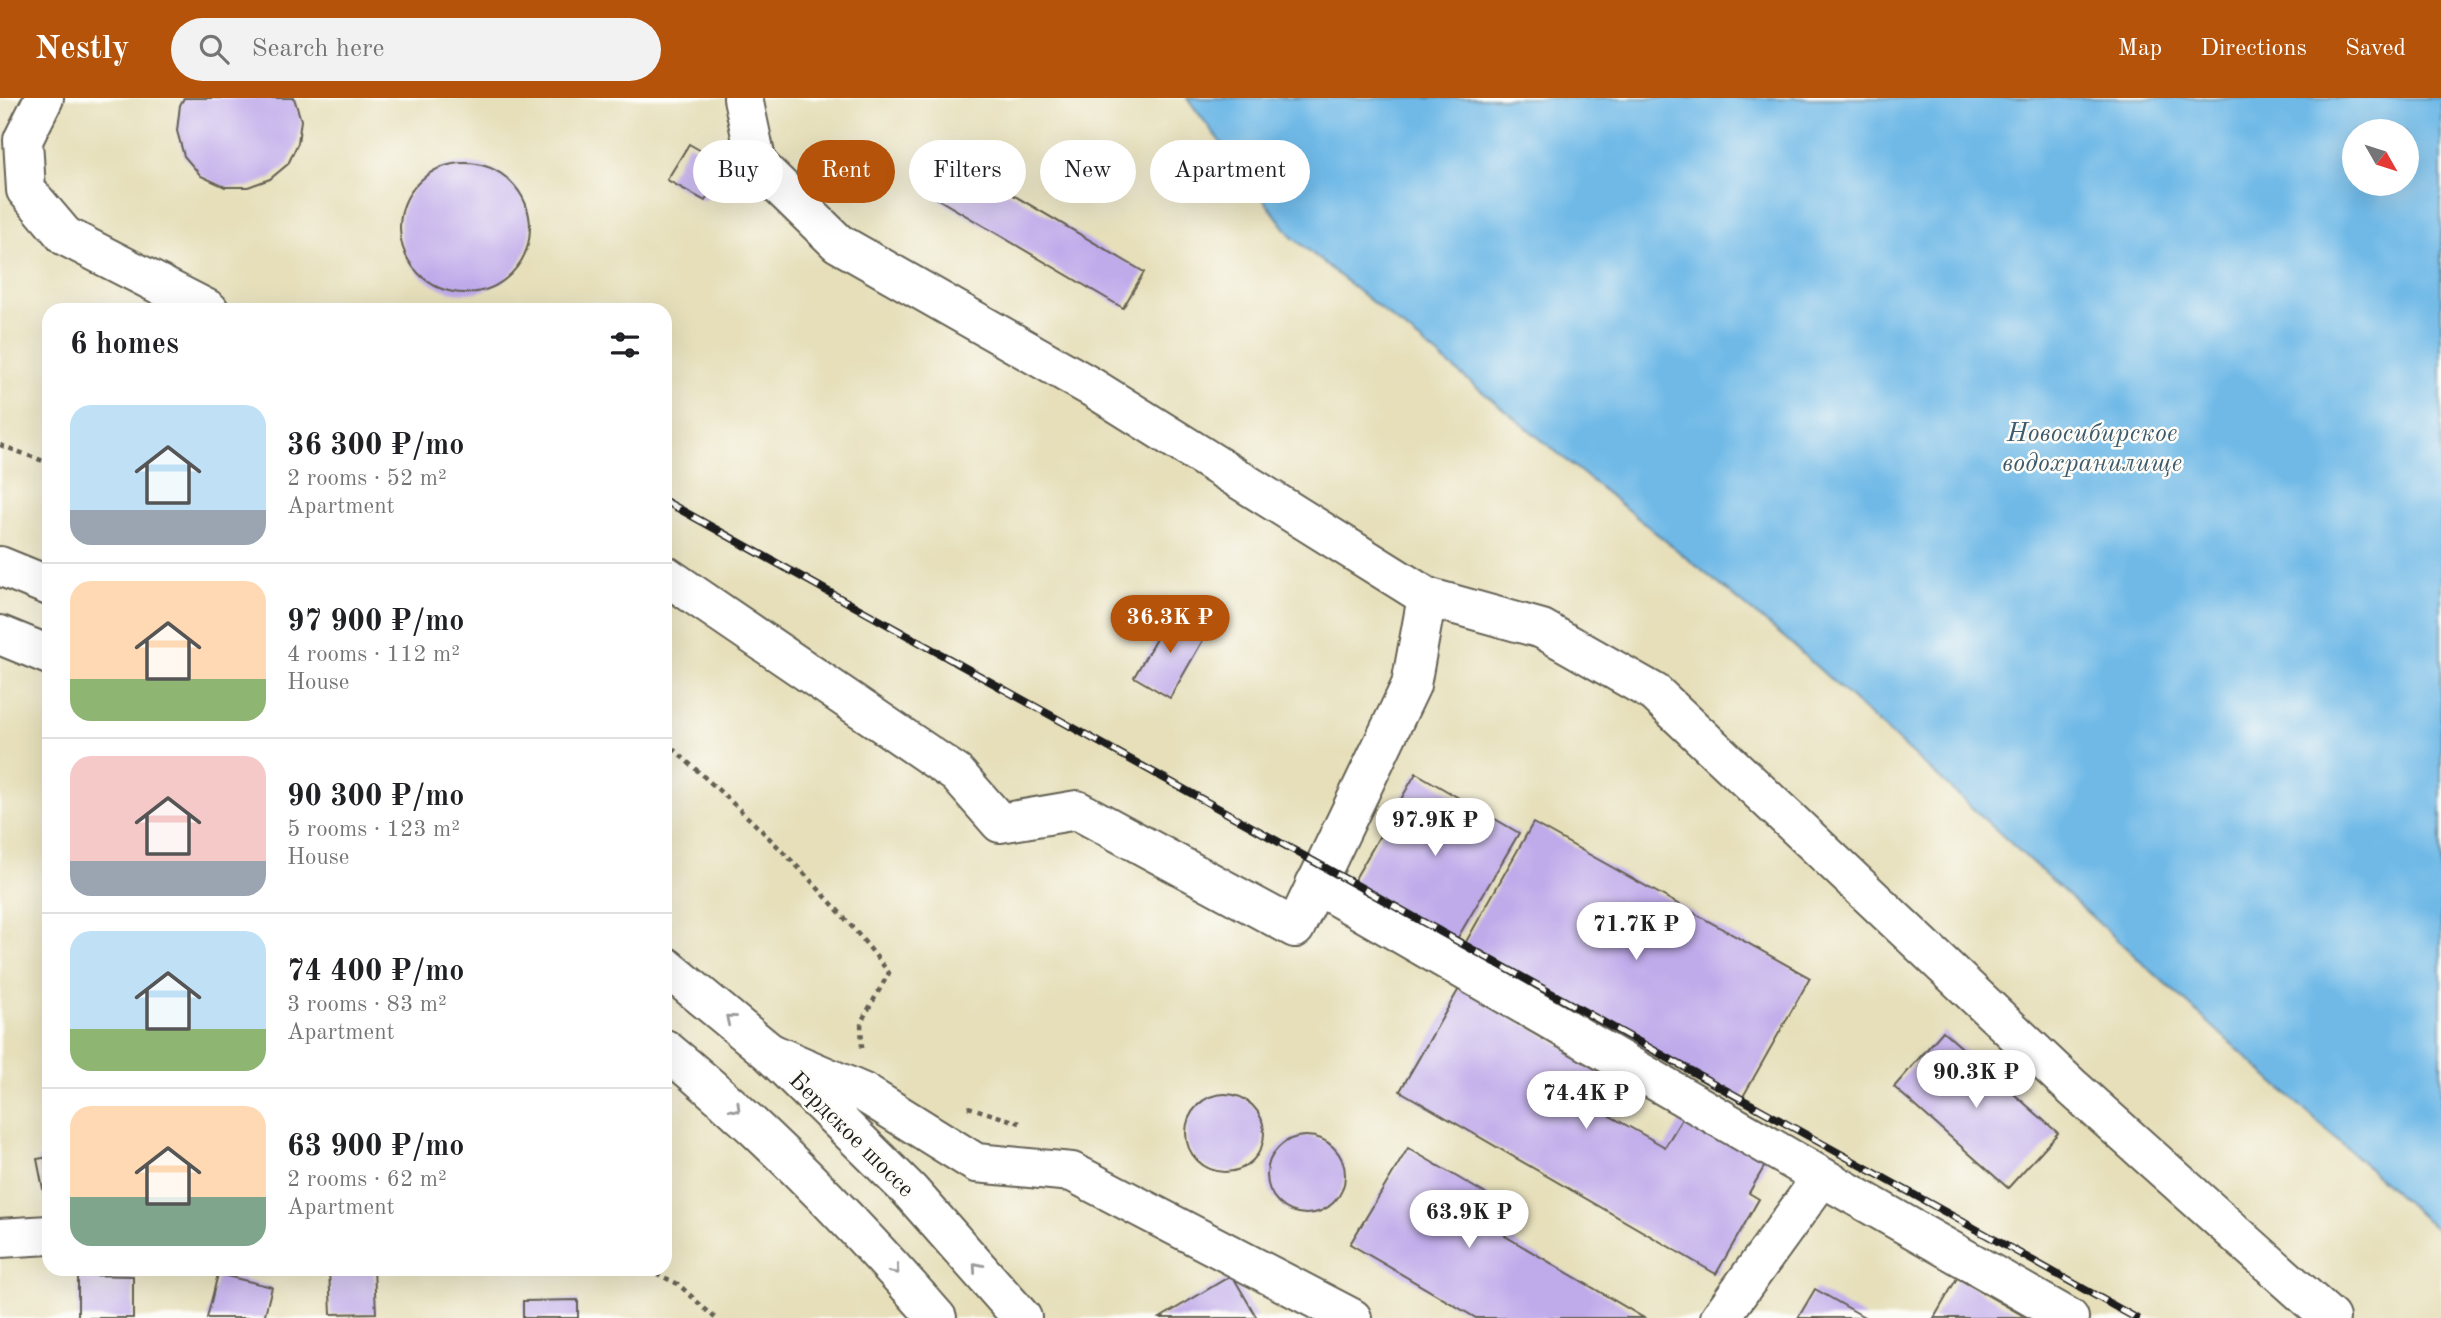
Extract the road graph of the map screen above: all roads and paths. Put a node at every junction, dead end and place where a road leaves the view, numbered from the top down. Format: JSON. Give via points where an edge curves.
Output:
{"nodes":[{"id":1,"x":44,"y":98,"type":"edge"},
{"id":2,"x":743,"y":98,"type":"edge"},
{"id":3,"x":195,"y":303,"type":"edge"},
{"id":4,"x":0,"y":444,"type":"edge"},
{"id":5,"x":42,"y":460,"type":"edge"},
{"id":6,"x":0,"y":566,"type":"edge"},
{"id":7,"x":672,"y":580,"type":"edge"},
{"id":8,"x":42,"y":583,"type":"edge"},
{"id":9,"x":1427,"y":597,"type":"junction"},
{"id":10,"x":0,"y":635,"type":"edge"},
{"id":11,"x":42,"y":652,"type":"edge"},
{"id":12,"x":672,"y":748,"type":"edge"},
{"id":13,"x":1315,"y":884,"type":"junction"},
{"id":14,"x":672,"y":972,"type":"edge"},
{"id":15,"x":769,"y":1052,"type":"junction"},
{"id":16,"x":672,"y":1055,"type":"edge"},
{"id":17,"x":864,"y":1093,"type":"junction"},
{"id":18,"x":1822,"y":1177,"type":"junction"},
{"id":19,"x":42,"y":1235,"type":"edge"},
{"id":20,"x":0,"y":1238,"type":"edge"},
{"id":21,"x":661,"y":1276,"type":"edge"},
{"id":22,"x":715,"y":1318,"type":"edge"},
{"id":23,"x":937,"y":1318,"type":"edge"},
{"id":24,"x":1022,"y":1318,"type":"edge"},
{"id":25,"x":1352,"y":1318,"type":"edge"},
{"id":26,"x":1720,"y":1318,"type":"edge"},
{"id":27,"x":2068,"y":1318,"type":"edge"},
{"id":28,"x":2330,"y":1318,"type":"edge"}],
"edges":[{"from":1,"to":3,"type":"main road","via":[[23,140],[26,190],[65,236]]},
{"from":2,"to":9,"type":"main road","via":[[757,164],[838,243],[1093,388]]},
{"from":4,"to":5,"type":"path"},
{"from":6,"to":8,"type":"main road"},
{"from":7,"to":13,"type":"main road","via":[[957,774],[1000,823],[1077,810],[1295,928]]},
{"from":9,"to":13,"type":"main road","via":[[1411,685]]},
{"from":9,"to":28,"type":"main road","via":[[1542,629],[1656,693],[2073,1088]]},
{"from":10,"to":11,"type":"main road"},
{"from":12,"to":17,"type":"path","via":[[754,822],[855,927],[889,973],[861,1022]]},
{"from":13,"to":18,"type":"main road"},
{"from":15,"to":14,"type":"main road","name":"Бердское шоссе","one_way":true},
{"from":15,"to":17,"type":"main road"},
{"from":24,"to":15,"type":"main road","name":"Бердское шоссе","one_way":true,"via":[[910,1191]]},
{"from":16,"to":23,"type":"main road","one_way":true,"via":[[727,1100],[864,1234]]},
{"from":17,"to":25,"type":"main road","via":[[976,1163],[1072,1172]]},
{"from":18,"to":26,"type":"main road"},
{"from":18,"to":27,"type":"main road"},
{"from":19,"to":20,"type":"main road"},
{"from":21,"to":22,"type":"path","via":[[678,1284]]}]}
